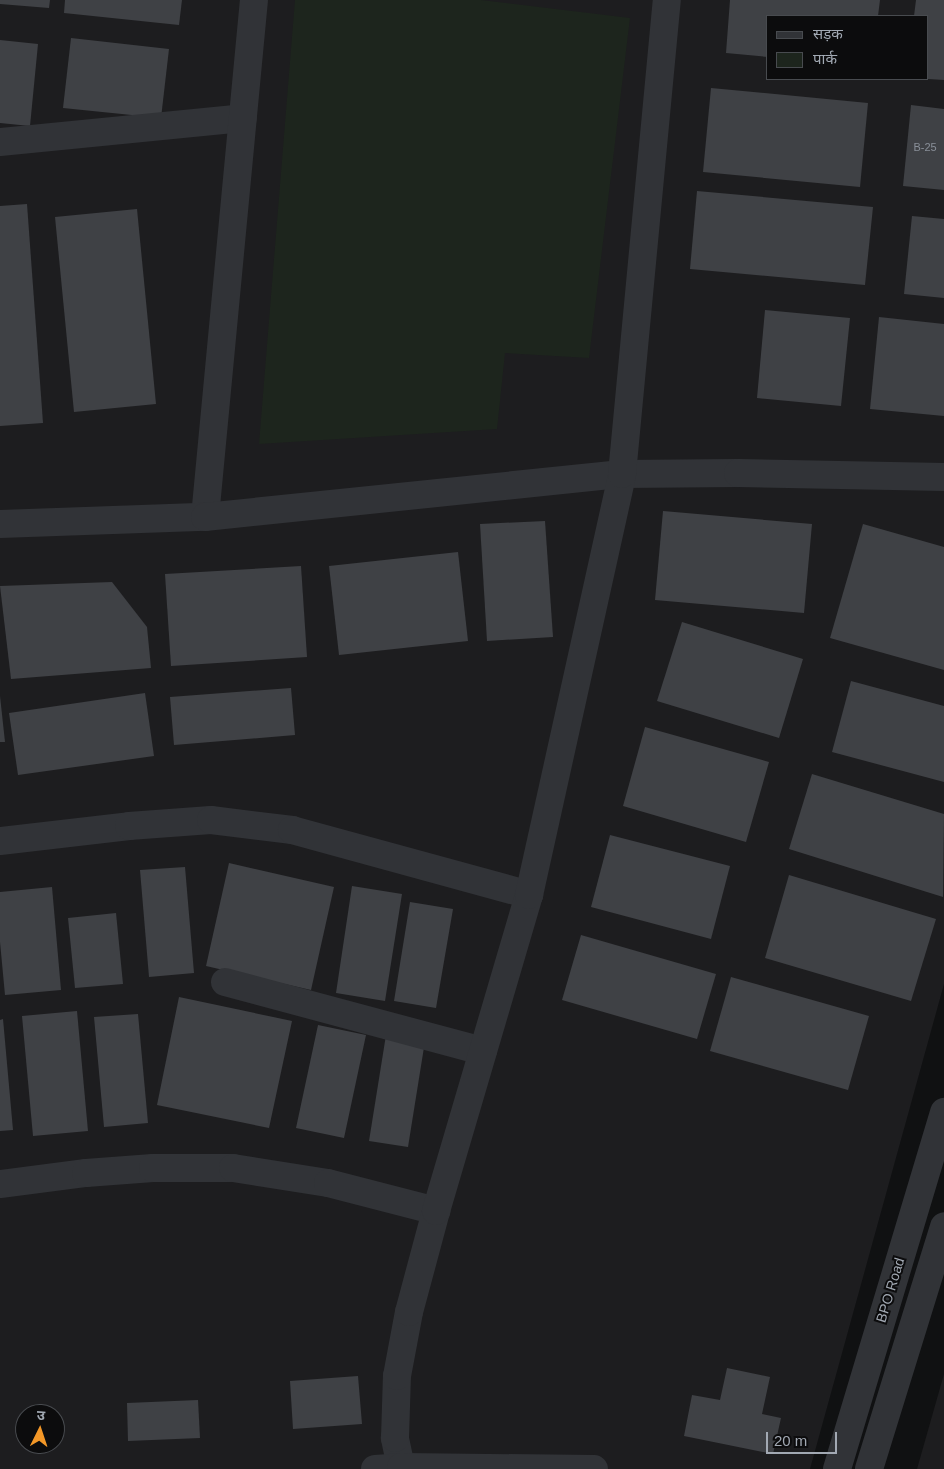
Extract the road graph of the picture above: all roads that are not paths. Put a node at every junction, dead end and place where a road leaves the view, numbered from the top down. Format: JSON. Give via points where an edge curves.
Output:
{"nodes":[{"id":1,"x":254,"y":0,"type":"edge"},
{"id":2,"x":667,"y":0,"type":"edge"},
{"id":3,"x":243,"y":118,"type":"junction"},
{"id":4,"x":0,"y":142,"type":"edge"},
{"id":5,"x":622,"y":474,"type":"junction"},
{"id":6,"x":944,"y":477,"type":"edge"},
{"id":7,"x":205,"y":517,"type":"junction"},
{"id":8,"x":0,"y":524,"type":"edge"},
{"id":9,"x":0,"y":841,"type":"edge"},
{"id":10,"x":529,"y":895,"type":"junction"},
{"id":11,"x":225,"y":982,"type":"dead end"},
{"id":12,"x":483,"y":1051,"type":"junction"},
{"id":13,"x":944,"y":1112,"type":"edge"},
{"id":14,"x":0,"y":1184,"type":"edge"},
{"id":15,"x":436,"y":1211,"type":"junction"},
{"id":16,"x":944,"y":1226,"type":"edge"},
{"id":17,"x":388,"y":1468,"type":"edge"},
{"id":18,"x":594,"y":1469,"type":"edge"},
{"id":19,"x":837,"y":1469,"type":"edge"},
{"id":20,"x":870,"y":1469,"type":"edge"}],
"edges":[{"from":1,"to":3,"type":"street"},
{"from":2,"to":5,"type":"street"},
{"from":3,"to":4,"type":"street"},
{"from":3,"to":7,"type":"street"},
{"from":5,"to":6,"type":"street"},
{"from":5,"to":7,"type":"street"},
{"from":5,"to":10,"type":"street"},
{"from":7,"to":8,"type":"street"},
{"from":9,"to":10,"type":"street","via":[[211,820],[292,830]]},
{"from":10,"to":12,"type":"street"},
{"from":11,"to":12,"type":"street"},
{"from":12,"to":15,"type":"street"},
{"from":13,"to":19,"type":"street","name":"BPO Road"},
{"from":14,"to":15,"type":"street","via":[[143,1168],[233,1168],[328,1183]]},
{"from":15,"to":17,"type":"street","via":[[409,1312],[397,1376],[395,1438]]},
{"from":16,"to":20,"type":"street"},
{"from":17,"to":18,"type":"street"}]}
